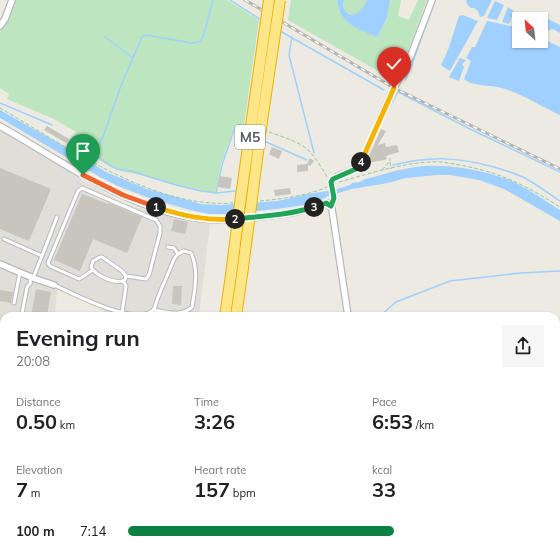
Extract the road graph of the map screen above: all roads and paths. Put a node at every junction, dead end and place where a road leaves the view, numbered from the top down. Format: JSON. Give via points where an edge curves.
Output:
{"nodes":[{"id":1,"x":12,"y":0,"type":"edge"},
{"id":2,"x":269,"y":0,"type":"edge"},
{"id":3,"x":280,"y":0,"type":"edge"},
{"id":4,"x":432,"y":0,"type":"edge"},
{"id":5,"x":0,"y":26,"type":"edge"},
{"id":6,"x":0,"y":108,"type":"edge"},
{"id":7,"x":0,"y":126,"type":"edge"},
{"id":8,"x":268,"y":132,"type":"dead end"},
{"id":9,"x":390,"y":158,"type":"dead end"},
{"id":10,"x":390,"y":162,"type":"junction"},
{"id":11,"x":391,"y":169,"type":"junction"},
{"id":12,"x":382,"y":171,"type":"junction"},
{"id":13,"x":331,"y":186,"type":"junction"},
{"id":14,"x":257,"y":201,"type":"dead end"},
{"id":15,"x":233,"y":203,"type":"dead end"},
{"id":16,"x":331,"y":206,"type":"junction"},
{"id":17,"x":560,"y":206,"type":"edge"},
{"id":18,"x":57,"y":217,"type":"dead end"},
{"id":19,"x":4,"y":239,"type":"dead end"},
{"id":20,"x":168,"y":247,"type":"dead end"},
{"id":21,"x":178,"y":254,"type":"junction"},
{"id":22,"x":42,"y":256,"type":"junction"},
{"id":23,"x":0,"y":264,"type":"edge"},
{"id":24,"x":93,"y":270,"type":"junction"},
{"id":25,"x":20,"y":272,"type":"junction"},
{"id":26,"x":126,"y":276,"type":"junction"},
{"id":27,"x":32,"y":277,"type":"junction"},
{"id":28,"x":123,"y":281,"type":"junction"},
{"id":29,"x":54,"y":285,"type":"joint"},
{"id":30,"x":14,"y":303,"type":"dead end"},
{"id":31,"x":154,"y":310,"type":"junction"},
{"id":32,"x":22,"y":312,"type":"edge"},
{"id":33,"x":119,"y":312,"type":"edge"},
{"id":34,"x":122,"y":312,"type":"edge"},
{"id":35,"x":151,"y":312,"type":"edge"},
{"id":36,"x":170,"y":312,"type":"edge"},
{"id":37,"x":185,"y":312,"type":"edge"},
{"id":38,"x":226,"y":312,"type":"edge"},
{"id":39,"x":237,"y":312,"type":"edge"},
{"id":40,"x":347,"y":312,"type":"edge"}],
"edges":[{"from":1,"to":5,"type":"street"},
{"from":2,"to":38,"type":"highway","number":"M5","bridge":true},
{"from":3,"to":39,"type":"highway","number":"M5","bridge":true},
{"from":4,"to":13,"type":"street","via":[[411,55],[362,161],[358,168],[335,177]]},
{"from":6,"to":15,"type":"path","via":[[87,159],[147,188],[199,203]]},
{"from":7,"to":16,"type":"street","via":[[110,189],[188,217],[231,219],[296,212],[326,203]]},
{"from":8,"to":13,"type":"path","via":[[309,150]]},
{"from":9,"to":10,"type":"path"},
{"from":10,"to":11,"type":"path"},
{"from":10,"to":12,"type":"path"},
{"from":11,"to":12,"type":"path"},
{"from":11,"to":17,"type":"path","via":[[430,162],[475,168],[509,179]]},
{"from":12,"to":13,"type":"path"},
{"from":13,"to":14,"type":"path","via":[[273,200]]},
{"from":13,"to":16,"type":"street","via":[[334,198]]},
{"from":16,"to":40,"type":"street"},
{"from":18,"to":22,"type":"lane"},
{"from":19,"to":22,"type":"lane"},
{"from":20,"to":21,"type":"lane","via":[[174,248]]},
{"from":21,"to":31,"type":"lane","via":[[174,257],[160,289]]},
{"from":21,"to":37,"type":"lane","via":[[184,251],[191,253],[195,264],[196,279],[192,307]]},
{"from":22,"to":27,"type":"lane"},
{"from":23,"to":25,"type":"street"},
{"from":24,"to":26,"type":"lane","via":[[93,261],[102,257]]},
{"from":24,"to":26,"type":"lane","via":[[79,279],[48,263],[78,191],[82,188],[156,220],[160,226],[149,275],[146,279]]},
{"from":24,"to":28,"type":"lane","via":[[98,275],[118,282]]},
{"from":25,"to":27,"type":"street"},
{"from":25,"to":30,"type":"lane"},
{"from":26,"to":28,"type":"lane"},
{"from":27,"to":29,"type":"street"},
{"from":27,"to":32,"type":"lane","via":[[27,287]]},
{"from":28,"to":34,"type":"lane","via":[[126,286]]},
{"from":29,"to":33,"type":"lane","via":[[96,305]]},
{"from":31,"to":35,"type":"lane"},
{"from":31,"to":36,"type":"lane"}]}
